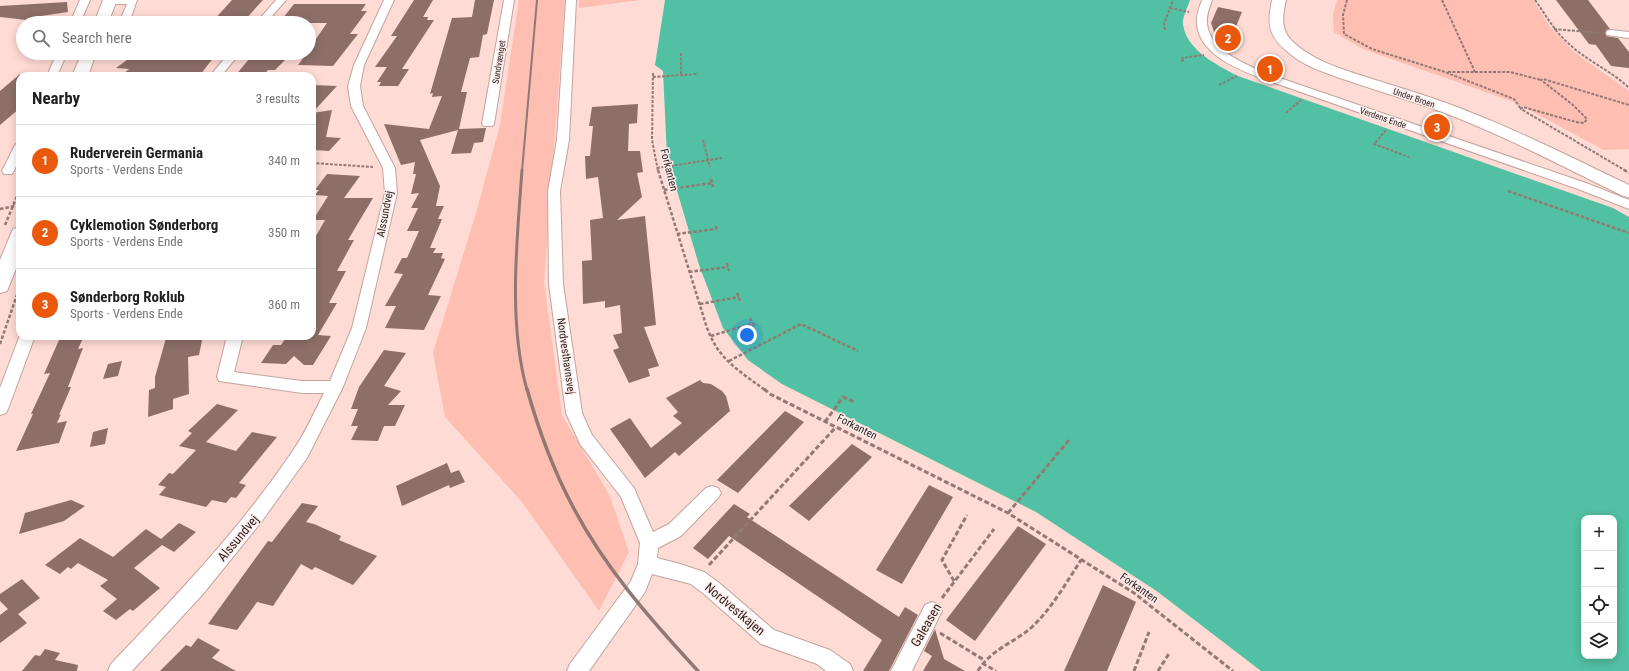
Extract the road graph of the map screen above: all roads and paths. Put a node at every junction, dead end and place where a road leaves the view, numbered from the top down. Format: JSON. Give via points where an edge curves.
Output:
{"nodes":[{"id":1,"x":85,"y":0,"type":"edge"},
{"id":2,"x":281,"y":0,"type":"edge"},
{"id":3,"x":389,"y":0,"type":"edge"},
{"id":4,"x":509,"y":0,"type":"edge"},
{"id":5,"x":571,"y":0,"type":"edge"},
{"id":6,"x":1173,"y":0,"type":"edge"},
{"id":7,"x":1207,"y":0,"type":"edge"},
{"id":8,"x":1279,"y":0,"type":"edge"},
{"id":9,"x":1347,"y":0,"type":"edge"},
{"id":10,"x":1442,"y":0,"type":"edge"},
{"id":11,"x":1535,"y":0,"type":"edge"},
{"id":12,"x":110,"y":1,"type":"edge"},
{"id":13,"x":1170,"y":8,"type":"junction"},
{"id":14,"x":1202,"y":14,"type":"junction"},
{"id":15,"x":78,"y":16,"type":"edge"},
{"id":16,"x":104,"y":16,"type":"edge"},
{"id":17,"x":127,"y":16,"type":"edge"},
{"id":18,"x":267,"y":16,"type":"edge"},
{"id":19,"x":1554,"y":29,"type":"junction"},
{"id":20,"x":1165,"y":30,"type":"dead end"},
{"id":21,"x":1611,"y":33,"type":"joint"},
{"id":22,"x":1629,"y":35,"type":"edge"},
{"id":23,"x":681,"y":53,"type":"dead end"},
{"id":24,"x":1204,"y":55,"type":"dead end"},
{"id":25,"x":59,"y":60,"type":"edge"},
{"id":26,"x":87,"y":60,"type":"edge"},
{"id":27,"x":229,"y":60,"type":"edge"},
{"id":28,"x":1181,"y":61,"type":"dead end"},
{"id":29,"x":54,"y":72,"type":"edge"},
{"id":30,"x":82,"y":72,"type":"edge"},
{"id":31,"x":218,"y":72,"type":"edge"},
{"id":32,"x":1446,"y":72,"type":"junction"},
{"id":33,"x":1475,"y":72,"type":"junction"},
{"id":34,"x":653,"y":73,"type":"dead end"},
{"id":35,"x":698,"y":74,"type":"dead end"},
{"id":36,"x":681,"y":75,"type":"junction"},
{"id":37,"x":1238,"y":76,"type":"dead end"},
{"id":38,"x":653,"y":77,"type":"junction"},
{"id":39,"x":1542,"y":80,"type":"junction"},
{"id":40,"x":1219,"y":85,"type":"dead end"},
{"id":41,"x":1629,"y":88,"type":"edge"},
{"id":42,"x":1303,"y":98,"type":"dead end"},
{"id":43,"x":1629,"y":105,"type":"edge"},
{"id":44,"x":1521,"y":109,"type":"junction"},
{"id":45,"x":1286,"y":113,"type":"dead end"},
{"id":46,"x":488,"y":124,"type":"dead end"},
{"id":47,"x":1387,"y":128,"type":"dead end"},
{"id":48,"x":703,"y":140,"type":"dead end"},
{"id":49,"x":16,"y":155,"type":"edge"},
{"id":50,"x":1409,"y":157,"type":"dead end"},
{"id":51,"x":722,"y":158,"type":"dead end"},
{"id":52,"x":708,"y":160,"type":"junction"},
{"id":53,"x":316,"y":162,"type":"edge"},
{"id":54,"x":366,"y":166,"type":"dead end"},
{"id":55,"x":710,"y":167,"type":"dead end"},
{"id":56,"x":657,"y":168,"type":"junction"},
{"id":57,"x":8,"y":171,"type":"dead end"},
{"id":58,"x":1629,"y":173,"type":"edge"},
{"id":59,"x":711,"y":179,"type":"dead end"},
{"id":60,"x":712,"y":184,"type":"junction"},
{"id":61,"x":713,"y":187,"type":"dead end"},
{"id":62,"x":664,"y":190,"type":"junction"},
{"id":63,"x":1508,"y":191,"type":"dead end"},
{"id":64,"x":1629,"y":192,"type":"edge"},
{"id":65,"x":16,"y":198,"type":"edge"},
{"id":66,"x":1629,"y":205,"type":"edge"},
{"id":67,"x":16,"y":206,"type":"edge"},
{"id":68,"x":12,"y":207,"type":"junction"},
{"id":69,"x":0,"y":209,"type":"edge"},
{"id":70,"x":716,"y":226,"type":"dead end"},
{"id":71,"x":1629,"y":233,"type":"edge"},
{"id":72,"x":677,"y":234,"type":"junction"},
{"id":73,"x":15,"y":237,"type":"edge"},
{"id":74,"x":727,"y":263,"type":"dead end"},
{"id":75,"x":728,"y":267,"type":"junction"},
{"id":76,"x":729,"y":271,"type":"dead end"},
{"id":77,"x":689,"y":272,"type":"junction"},
{"id":78,"x":0,"y":286,"type":"edge"},
{"id":79,"x":737,"y":293,"type":"dead end"},
{"id":80,"x":739,"y":297,"type":"junction"},
{"id":81,"x":16,"y":298,"type":"edge"},
{"id":82,"x":740,"y":301,"type":"dead end"},
{"id":83,"x":700,"y":304,"type":"junction"},
{"id":84,"x":750,"y":318,"type":"dead end"},
{"id":85,"x":753,"y":323,"type":"junction"},
{"id":86,"x":755,"y":327,"type":"dead end"},
{"id":87,"x":711,"y":336,"type":"junction"},
{"id":88,"x":25,"y":340,"type":"edge"},
{"id":89,"x":234,"y":340,"type":"edge"},
{"id":90,"x":0,"y":344,"type":"edge"},
{"id":91,"x":858,"y":351,"type":"dead end"},
{"id":92,"x":729,"y":362,"type":"junction"},
{"id":93,"x":335,"y":388,"type":"junction"},
{"id":94,"x":855,"y":402,"type":"dead end"},
{"id":95,"x":0,"y":409,"type":"edge"},
{"id":96,"x":825,"y":422,"type":"junction"},
{"id":97,"x":836,"y":427,"type":"junction"},
{"id":98,"x":1069,"y":440,"type":"dead end"},
{"id":99,"x":712,"y":493,"type":"dead end"},
{"id":100,"x":1008,"y":513,"type":"junction"},
{"id":101,"x":967,"y":515,"type":"dead end"},
{"id":102,"x":994,"y":529,"type":"dead end"},
{"id":103,"x":649,"y":543,"type":"junction"},
{"id":104,"x":1081,"y":560,"type":"junction"},
{"id":105,"x":647,"y":564,"type":"junction"},
{"id":106,"x":697,"y":578,"type":"junction"},
{"id":107,"x":954,"y":581,"type":"junction"},
{"id":108,"x":928,"y":617,"type":"junction"},
{"id":109,"x":1149,"y":632,"type":"dead end"},
{"id":110,"x":1170,"y":652,"type":"dead end"},
{"id":111,"x":983,"y":661,"type":"junction"},
{"id":112,"x":118,"y":671,"type":"edge"},
{"id":113,"x":577,"y":671,"type":"edge"},
{"id":114,"x":843,"y":671,"type":"edge"},
{"id":115,"x":900,"y":671,"type":"edge"},
{"id":116,"x":978,"y":671,"type":"edge"},
{"id":117,"x":996,"y":671,"type":"edge"},
{"id":118,"x":1134,"y":671,"type":"edge"},
{"id":119,"x":1158,"y":671,"type":"edge"},
{"id":120,"x":1233,"y":671,"type":"edge"}],
"edges":[{"from":1,"to":15,"type":"street"},
{"from":2,"to":18,"type":"street"},
{"from":3,"to":93,"type":"street","name":"Alssundvej","via":[[359,66],[354,86],[357,106],[389,168],[391,193],[359,328]]},
{"from":4,"to":46,"type":"street","name":"Sundvænget"},
{"from":5,"to":103,"type":"street","name":"Nordvesthavnsvej","via":[[563,140],[554,191],[556,284],[574,413],[586,439],[628,493]]},
{"from":6,"to":13,"type":"path"},
{"from":7,"to":14,"type":"street","name":"Verdens Ende"},
{"from":8,"to":64,"type":"street","name":"Under Broen","via":[[1275,22],[1278,32],[1288,45],[1302,55],[1325,67],[1466,115]]},
{"from":9,"to":32,"type":"path","via":[[1343,15],[1344,34],[1372,49]]},
{"from":10,"to":33,"type":"path"},
{"from":11,"to":19,"type":"path"},
{"from":12,"to":16,"type":"street"},
{"from":12,"to":17,"type":"street","via":[[133,1]]},
{"from":13,"to":14,"type":"path"},
{"from":13,"to":20,"type":"path","via":[[1164,24]]},
{"from":14,"to":66,"type":"street","name":"Verdens Ende","via":[[1202,27],[1207,38],[1219,52],[1248,69],[1582,186]]},
{"from":19,"to":21,"type":"path"},
{"from":19,"to":41,"type":"path","via":[[1580,54]]},
{"from":21,"to":22,"type":"street"},
{"from":23,"to":36,"type":"path"},
{"from":24,"to":28,"type":"path","via":[[1182,58],[1184,60]]},
{"from":25,"to":29,"type":"street"},
{"from":26,"to":30,"type":"street"},
{"from":27,"to":31,"type":"street"},
{"from":32,"to":33,"type":"path"},
{"from":32,"to":44,"type":"path","via":[[1514,99]]},
{"from":33,"to":39,"type":"path","via":[[1510,72]]},
{"from":34,"to":38,"type":"path","name":"Forkanten"},
{"from":35,"to":36,"type":"path"},
{"from":36,"to":38,"type":"path"},
{"from":37,"to":40,"type":"path"},
{"from":38,"to":56,"type":"path","name":"Forkanten","via":[[652,140]]},
{"from":39,"to":43,"type":"path"},
{"from":39,"to":44,"type":"path","via":[[1587,119],[1584,123],[1576,123],[1534,109]]},
{"from":42,"to":45,"type":"path"},
{"from":44,"to":58,"type":"path"},
{"from":47,"to":50,"type":"path","via":[[1374,144]]},
{"from":48,"to":52,"type":"path"},
{"from":49,"to":57,"type":"street"},
{"from":51,"to":52,"type":"path"},
{"from":52,"to":55,"type":"path"},
{"from":52,"to":56,"type":"path"},
{"from":53,"to":54,"type":"path"},
{"from":56,"to":62,"type":"path","name":"Forkanten"},
{"from":59,"to":60,"type":"path"},
{"from":60,"to":61,"type":"path"},
{"from":60,"to":62,"type":"path"},
{"from":62,"to":72,"type":"path","name":"Forkanten"},
{"from":63,"to":71,"type":"path"},
{"from":65,"to":68,"type":"path"},
{"from":67,"to":68,"type":"path"},
{"from":68,"to":69,"type":"path"},
{"from":68,"to":73,"type":"path"},
{"from":70,"to":72,"type":"path","via":[[717,231]]},
{"from":72,"to":77,"type":"path","name":"Forkanten"},
{"from":73,"to":78,"type":"street"},
{"from":74,"to":75,"type":"path"},
{"from":75,"to":76,"type":"path"},
{"from":75,"to":77,"type":"path"},
{"from":77,"to":83,"type":"path","name":"Forkanten"},
{"from":79,"to":80,"type":"path"},
{"from":80,"to":82,"type":"path"},
{"from":80,"to":83,"type":"path"},
{"from":81,"to":90,"type":"path"},
{"from":83,"to":87,"type":"path","name":"Forkanten"},
{"from":84,"to":85,"type":"path"},
{"from":85,"to":86,"type":"path"},
{"from":85,"to":87,"type":"path"},
{"from":87,"to":92,"type":"path","name":"Forkanten"},
{"from":88,"to":95,"type":"street"},
{"from":89,"to":93,"type":"street","via":[[225,377]]},
{"from":91,"to":92,"type":"path","via":[[801,324]]},
{"from":92,"to":96,"type":"path","name":"Forkanten","via":[[770,394]]},
{"from":93,"to":112,"type":"street","name":"Alssundvej","via":[[301,453],[256,516],[196,588]]},
{"from":94,"to":96,"type":"path","via":[[843,397]]},
{"from":96,"to":97,"type":"path","name":"Forkanten"},
{"from":97,"to":100,"type":"path","name":"Forkanten"},
{"from":97,"to":106,"type":"path"},
{"from":98,"to":100,"type":"path"},
{"from":99,"to":103,"type":"street","via":[[675,530]]},
{"from":100,"to":104,"type":"path","name":"Forkanten"},
{"from":101,"to":107,"type":"path","via":[[942,560]]},
{"from":102,"to":107,"type":"path","name":"Galeasen"},
{"from":103,"to":105,"type":"street","name":"Nordvesthavnsvej"},
{"from":104,"to":111,"type":"path","via":[[1043,614],[1025,633]]},
{"from":104,"to":120,"type":"path","name":"Forkanten","via":[[1134,593]]},
{"from":105,"to":106,"type":"street","name":"Nordvestkajen"},
{"from":105,"to":113,"type":"street","name":"Nordvesthavnsvej","via":[[638,586]]},
{"from":106,"to":114,"type":"street","name":"Nordvestkajen","via":[[768,637],[823,657]]},
{"from":107,"to":108,"type":"path","name":"Galeasen"},
{"from":108,"to":111,"type":"path"},
{"from":108,"to":115,"type":"street","name":"Galeasen"},
{"from":109,"to":118,"type":"path"},
{"from":110,"to":119,"type":"path"},
{"from":111,"to":116,"type":"path"},
{"from":111,"to":117,"type":"path"}]}
